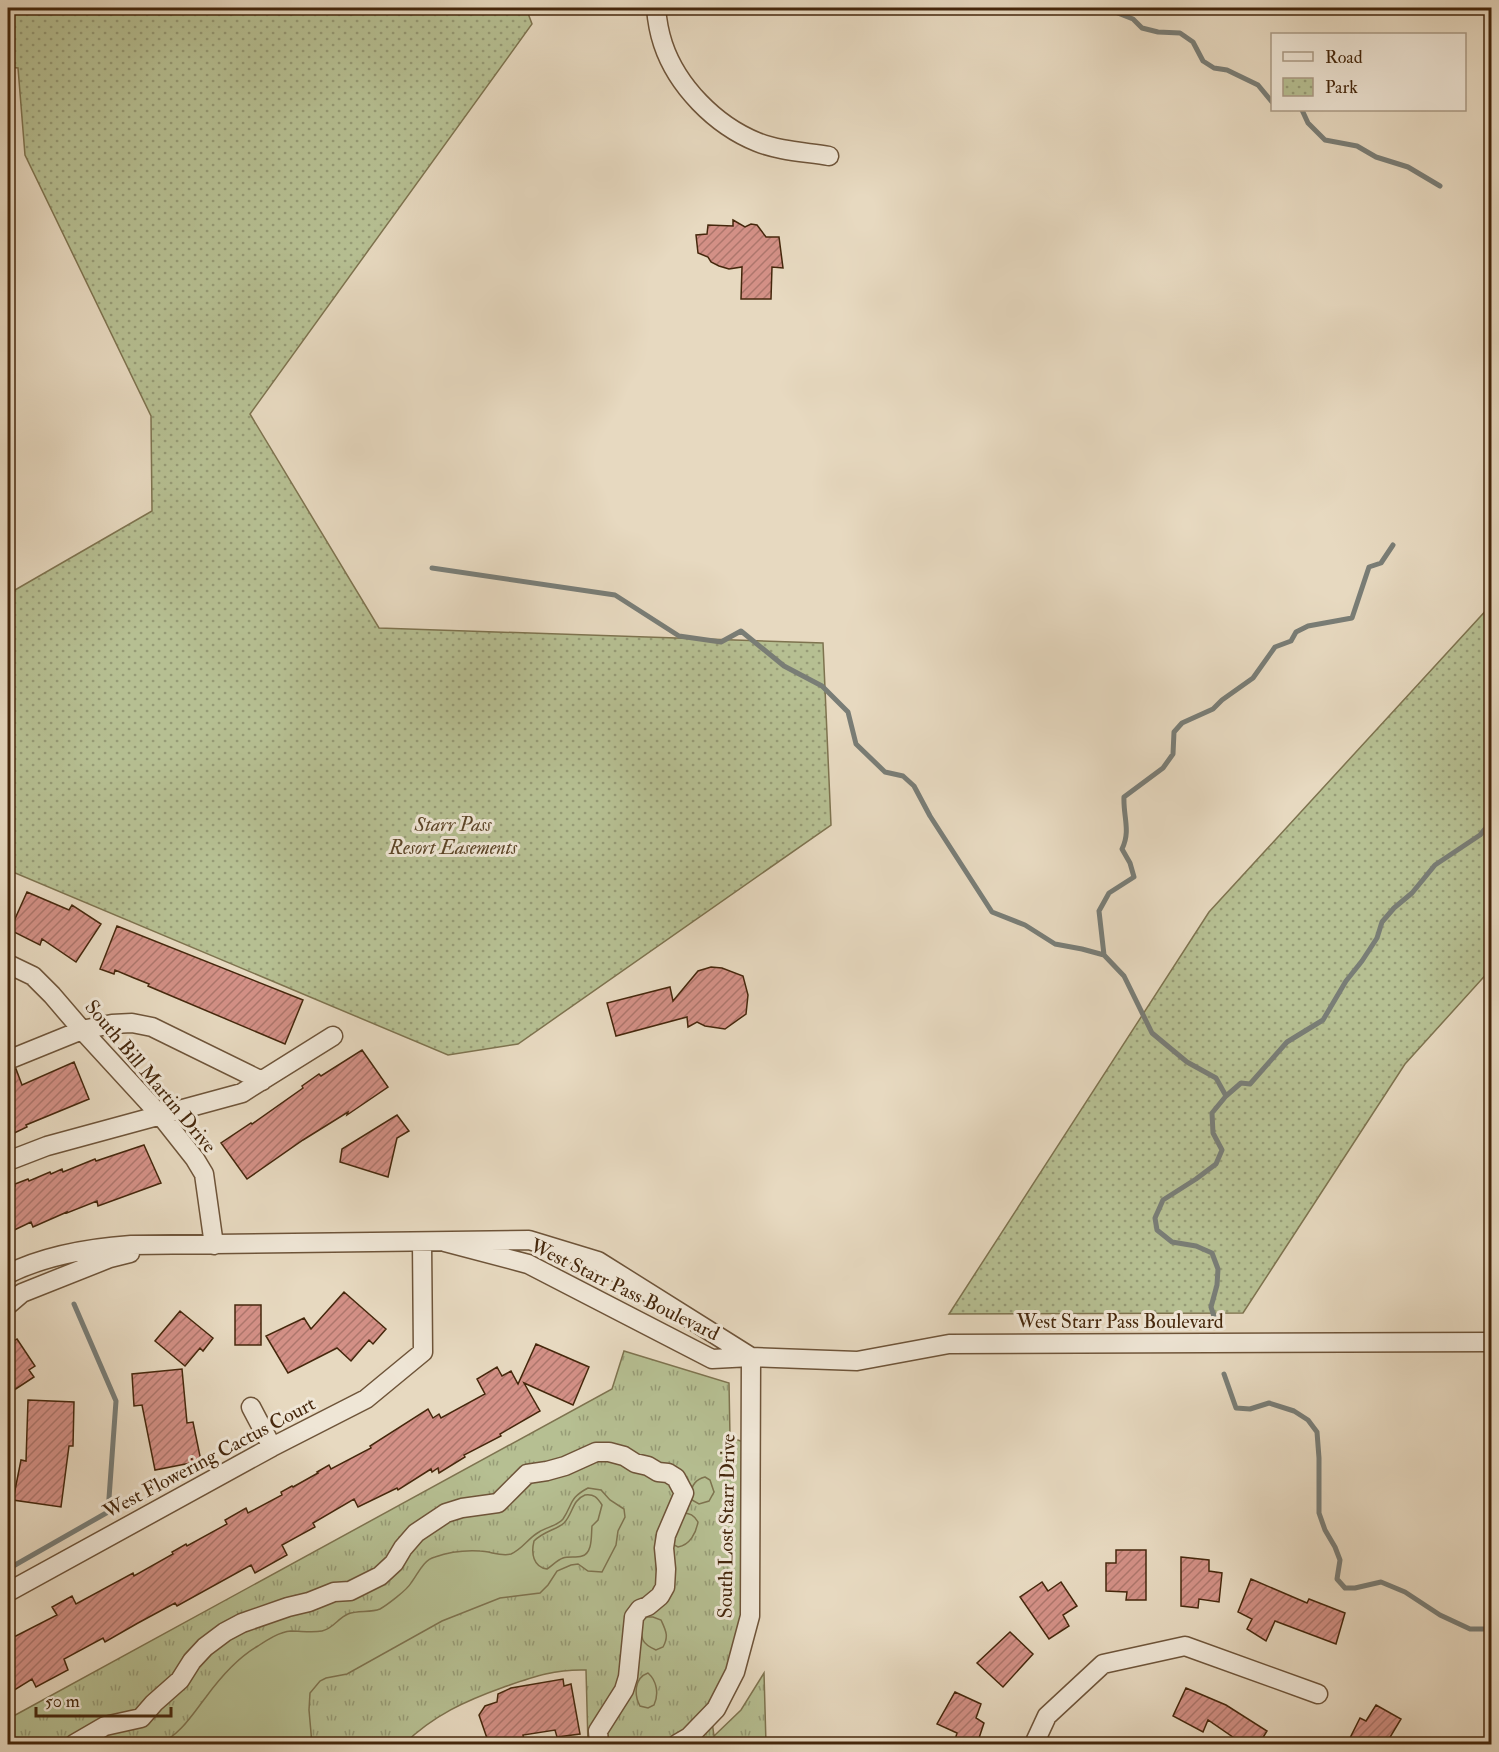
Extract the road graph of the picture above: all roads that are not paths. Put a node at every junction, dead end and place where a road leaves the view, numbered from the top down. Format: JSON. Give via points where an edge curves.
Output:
{"nodes":[{"id":1,"x":656,"y":8,"type":"edge"},
{"id":2,"x":829,"y":156,"type":"dead end"},
{"id":3,"x":8,"y":964,"type":"edge"},
{"id":4,"x":82,"y":1030,"type":"junction"},
{"id":5,"x":333,"y":1036,"type":"dead end"},
{"id":6,"x":8,"y":1060,"type":"edge"},
{"id":7,"x":262,"y":1081,"type":"junction"},
{"id":8,"x":161,"y":1116,"type":"junction"},
{"id":9,"x":8,"y":1161,"type":"edge"},
{"id":10,"x":422,"y":1242,"type":"junction"},
{"id":11,"x":445,"y":1242,"type":"junction"},
{"id":12,"x":214,"y":1245,"type":"junction"},
{"id":13,"x":161,"y":1246,"type":"junction"},
{"id":14,"x":8,"y":1274,"type":"edge"},
{"id":15,"x":8,"y":1305,"type":"edge"},
{"id":16,"x":1491,"y":1342,"type":"edge"},
{"id":17,"x":751,"y":1357,"type":"junction"},
{"id":18,"x":250,"y":1407,"type":"dead end"},
{"id":19,"x":272,"y":1447,"type":"junction"},
{"id":20,"x":8,"y":1592,"type":"edge"},
{"id":21,"x":1318,"y":1694,"type":"dead end"},
{"id":22,"x":74,"y":1744,"type":"edge"},
{"id":23,"x":599,"y":1744,"type":"edge"},
{"id":24,"x":677,"y":1744,"type":"edge"},
{"id":25,"x":1034,"y":1744,"type":"edge"}],
"edges":[{"from":1,"to":2,"type":"street","via":[[671,64],[713,115],[757,142]]},
{"from":3,"to":4,"type":"street","name":"South Bill Martin Drive","via":[[33,976]]},
{"from":4,"to":6,"type":"street"},
{"from":4,"to":7,"type":"street","via":[[132,1023],[152,1027]]},
{"from":4,"to":8,"type":"street","name":"South Bill Martin Drive"},
{"from":5,"to":7,"type":"street"},
{"from":7,"to":8,"type":"street","via":[[242,1093]]},
{"from":8,"to":9,"type":"street","via":[[47,1146]]},
{"from":8,"to":12,"type":"street","name":"South Bill Martin Drive","via":[[204,1174]]},
{"from":10,"to":11,"type":"street","name":"West Starr Pass Boulevard"},
{"from":10,"to":12,"type":"street","name":"West Starr Pass Boulevard"},
{"from":10,"to":19,"type":"street","name":"West Flowering Cactus Court","via":[[423,1352],[366,1399]]},
{"from":11,"to":17,"type":"street","name":"West Starr Pass Boulevard","via":[[528,1264],[712,1359]]},
{"from":11,"to":17,"type":"street","name":"West Starr Pass Boulevard","via":[[529,1240],[598,1261]]},
{"from":12,"to":13,"type":"street","name":"West Starr Pass Boulevard"},
{"from":13,"to":14,"type":"street","name":"West Starr Pass Boulevard","via":[[95,1248],[28,1264]]},
{"from":13,"to":15,"type":"street","name":"West Starr Pass Boulevard","via":[[110,1258],[22,1293]]},
{"from":16,"to":17,"type":"street","name":"West Starr Pass Boulevard","via":[[949,1344],[857,1361]]},
{"from":17,"to":24,"type":"street","name":"South Lost Starr Drive","via":[[750,1616],[735,1672],[716,1709]]},
{"from":18,"to":19,"type":"street"},
{"from":19,"to":20,"type":"street","name":"West Flowering Cactus Court"},
{"from":21,"to":25,"type":"street","via":[[1185,1646],[1103,1664],[1047,1716]]},
{"from":22,"to":23,"type":"street","via":[[105,1726],[141,1718],[180,1680],[205,1647],[225,1632],[288,1607],[334,1592],[350,1591],[380,1576],[416,1533],[446,1513],[498,1503],[527,1474],[565,1466],[596,1452],[609,1452],[668,1473],[676,1478],[684,1493],[666,1535],[665,1587],[634,1617],[628,1677],[598,1731]]}]}
